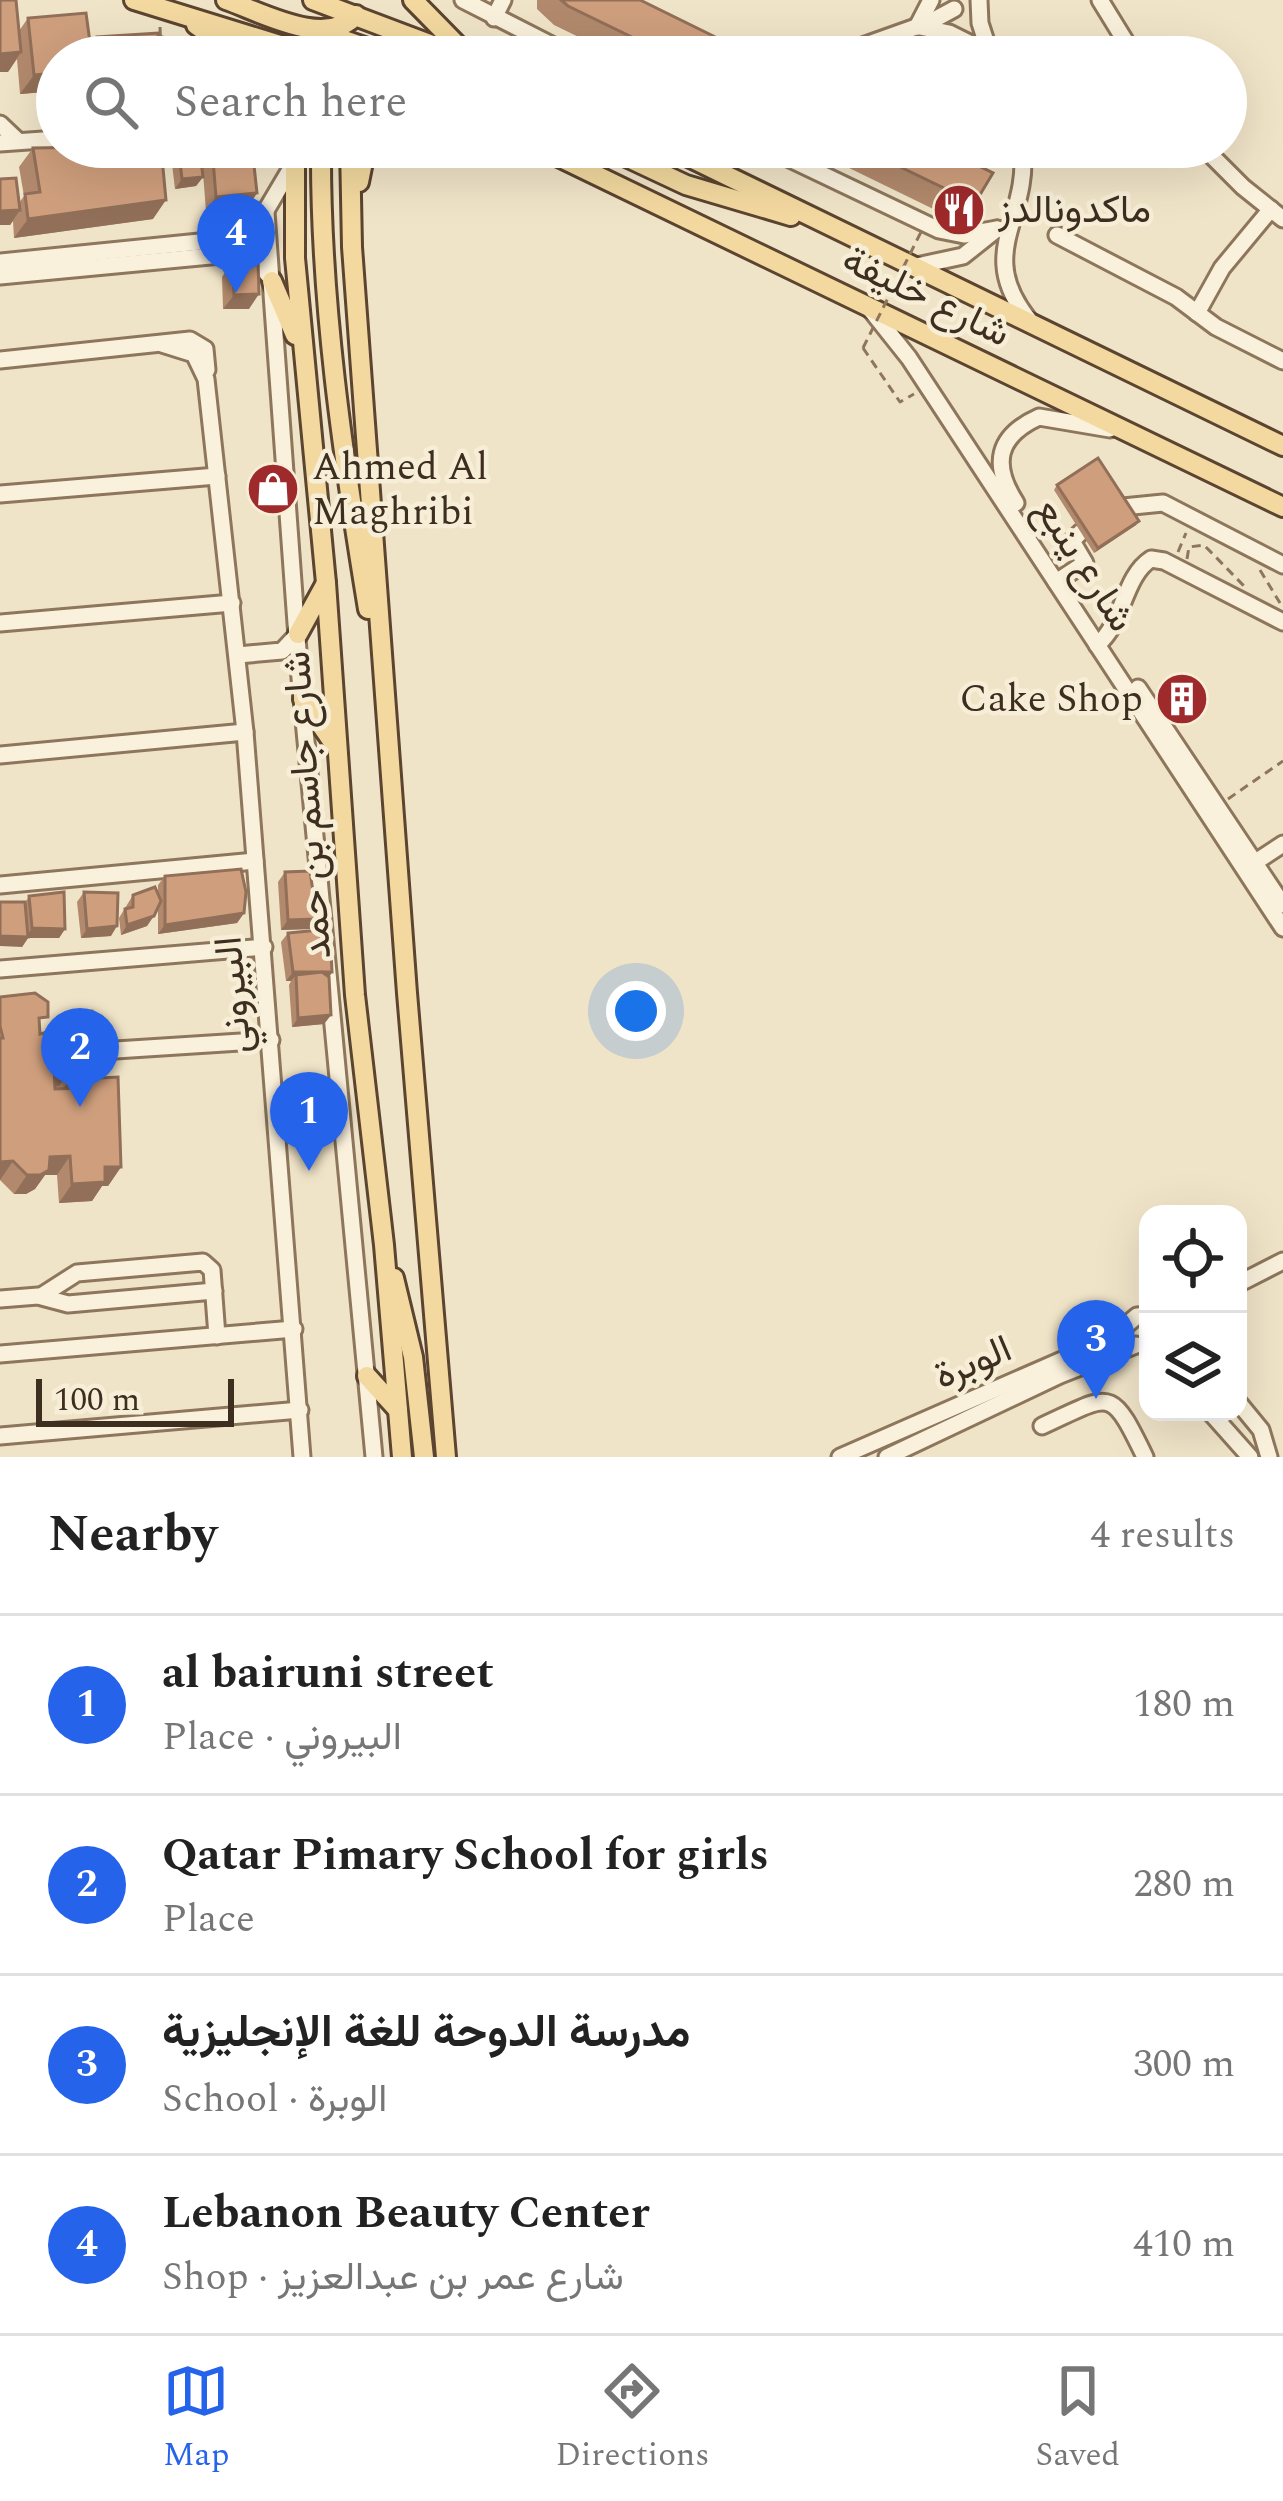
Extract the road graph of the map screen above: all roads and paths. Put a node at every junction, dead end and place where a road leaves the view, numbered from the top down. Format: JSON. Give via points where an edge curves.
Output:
{"nodes":[{"id":1,"x":134,"y":0,"type":"edge"},
{"id":2,"x":226,"y":0,"type":"edge"},
{"id":3,"x":413,"y":0,"type":"edge"},
{"id":4,"x":463,"y":0,"type":"edge"},
{"id":5,"x":503,"y":0,"type":"edge"},
{"id":6,"x":931,"y":0,"type":"edge"},
{"id":7,"x":979,"y":0,"type":"edge"},
{"id":8,"x":1100,"y":0,"type":"edge"},
{"id":9,"x":316,"y":1,"type":"edge"},
{"id":10,"x":952,"y":6,"type":"edge"},
{"id":11,"x":356,"y":7,"type":"edge"},
{"id":12,"x":165,"y":9,"type":"junction"},
{"id":13,"x":494,"y":19,"type":"junction"},
{"id":14,"x":303,"y":25,"type":"junction"},
{"id":15,"x":917,"y":27,"type":"junction"},
{"id":16,"x":160,"y":36,"type":"edge"},
{"id":17,"x":208,"y":36,"type":"edge"},
{"id":18,"x":283,"y":36,"type":"edge"},
{"id":19,"x":313,"y":36,"type":"edge"},
{"id":20,"x":322,"y":36,"type":"edge"},
{"id":21,"x":333,"y":36,"type":"edge"},
{"id":22,"x":420,"y":36,"type":"edge"},
{"id":23,"x":447,"y":36,"type":"edge"},
{"id":24,"x":530,"y":36,"type":"edge"},
{"id":25,"x":892,"y":36,"type":"edge"},
{"id":26,"x":955,"y":36,"type":"edge"},
{"id":27,"x":972,"y":36,"type":"edge"},
{"id":28,"x":982,"y":36,"type":"edge"},
{"id":29,"x":1122,"y":36,"type":"edge"},
{"id":30,"x":0,"y":124,"type":"edge"},
{"id":31,"x":9,"y":142,"type":"edge"},
{"id":32,"x":286,"y":168,"type":"edge"},
{"id":33,"x":293,"y":168,"type":"edge"},
{"id":34,"x":323,"y":168,"type":"edge"},
{"id":35,"x":350,"y":168,"type":"edge"},
{"id":36,"x":363,"y":168,"type":"edge"},
{"id":37,"x":582,"y":168,"type":"edge"},
{"id":38,"x":654,"y":168,"type":"edge"},
{"id":39,"x":710,"y":168,"type":"edge"},
{"id":40,"x":808,"y":168,"type":"edge"},
{"id":41,"x":1017,"y":168,"type":"edge"},
{"id":42,"x":1022,"y":168,"type":"edge"},
{"id":43,"x":1226,"y":168,"type":"edge"},
{"id":44,"x":266,"y":212,"type":"junction"},
{"id":45,"x":1277,"y":214,"type":"edge"},
{"id":46,"x":817,"y":221,"type":"junction"},
{"id":47,"x":997,"y":229,"type":"junction"},
{"id":48,"x":939,"y":230,"type":"junction"},
{"id":49,"x":921,"y":232,"type":"dead end"},
{"id":50,"x":1057,"y":235,"type":"dead end"},
{"id":51,"x":352,"y":247,"type":"junction"},
{"id":52,"x":954,"y":259,"type":"junction"},
{"id":53,"x":0,"y":262,"type":"edge"},
{"id":54,"x":911,"y":267,"type":"junction"},
{"id":55,"x":0,"y":276,"type":"edge"},
{"id":56,"x":272,"y":281,"type":"junction"},
{"id":57,"x":864,"y":302,"type":"junction"},
{"id":58,"x":1197,"y":313,"type":"junction"},
{"id":59,"x":1035,"y":327,"type":"junction"},
{"id":60,"x":0,"y":360,"type":"edge"},
{"id":61,"x":1283,"y":361,"type":"edge"},
{"id":62,"x":308,"y":380,"type":"junction"},
{"id":63,"x":928,"y":386,"type":"junction"},
{"id":64,"x":1129,"y":434,"type":"junction"},
{"id":65,"x":1283,"y":446,"type":"edge"},
{"id":66,"x":217,"y":476,"type":"junction"},
{"id":67,"x":0,"y":494,"type":"edge"},
{"id":68,"x":1124,"y":506,"type":"edge"},
{"id":69,"x":1283,"y":507,"type":"edge"},
{"id":70,"x":1188,"y":530,"type":"dead end"},
{"id":71,"x":1081,"y":532,"type":"edge"},
{"id":72,"x":1030,"y":534,"type":"junction"},
{"id":73,"x":1171,"y":565,"type":"junction"},
{"id":74,"x":1192,"y":566,"type":"dead end"},
{"id":75,"x":1276,"y":567,"type":"edge"},
{"id":76,"x":1060,"y":580,"type":"junction"},
{"id":77,"x":1228,"y":581,"type":"dead end"},
{"id":78,"x":326,"y":583,"type":"junction"},
{"id":79,"x":232,"y":603,"type":"junction"},
{"id":80,"x":1270,"y":603,"type":"dead end"},
{"id":81,"x":1282,"y":619,"type":"edge"},
{"id":82,"x":0,"y":623,"type":"edge"},
{"id":83,"x":298,"y":634,"type":"junction"},
{"id":84,"x":1101,"y":642,"type":"junction"},
{"id":85,"x":270,"y":654,"type":"junction"},
{"id":86,"x":238,"y":655,"type":"junction"},
{"id":87,"x":301,"y":688,"type":"junction"},
{"id":88,"x":1142,"y":705,"type":"junction"},
{"id":89,"x":386,"y":714,"type":"junction"},
{"id":90,"x":245,"y":732,"type":"junction"},
{"id":91,"x":336,"y":746,"type":"junction"},
{"id":92,"x":0,"y":755,"type":"edge"},
{"id":93,"x":1283,"y":761,"type":"edge"},
{"id":94,"x":1217,"y":806,"type":"junction"},
{"id":95,"x":1283,"y":844,"type":"edge"},
{"id":96,"x":255,"y":861,"type":"junction"},
{"id":97,"x":1250,"y":866,"type":"junction"},
{"id":98,"x":0,"y":885,"type":"edge"},
{"id":99,"x":1283,"y":905,"type":"edge"},
{"id":100,"x":1283,"y":928,"type":"edge"},
{"id":101,"x":263,"y":947,"type":"junction"},
{"id":102,"x":0,"y":969,"type":"edge"},
{"id":103,"x":271,"y":1040,"type":"junction"},
{"id":104,"x":100,"y":1051,"type":"edge"},
{"id":105,"x":384,"y":1245,"type":"junction"},
{"id":106,"x":1283,"y":1261,"type":"edge"},
{"id":107,"x":1247,"y":1279,"type":"edge"},
{"id":108,"x":214,"y":1291,"type":"junction"},
{"id":109,"x":40,"y":1296,"type":"junction"},
{"id":110,"x":0,"y":1299,"type":"edge"},
{"id":111,"x":1139,"y":1316,"type":"edge"},
{"id":112,"x":1129,"y":1324,"type":"junction"},
{"id":113,"x":294,"y":1330,"type":"junction"},
{"id":114,"x":217,"y":1336,"type":"junction"},
{"id":115,"x":1139,"y":1344,"type":"edge"},
{"id":116,"x":1139,"y":1350,"type":"edge"},
{"id":117,"x":0,"y":1354,"type":"edge"},
{"id":118,"x":437,"y":1355,"type":"junction"},
{"id":119,"x":367,"y":1376,"type":"junction"},
{"id":120,"x":300,"y":1410,"type":"junction"},
{"id":121,"x":398,"y":1410,"type":"junction"},
{"id":122,"x":1247,"y":1413,"type":"edge"},
{"id":123,"x":1218,"y":1421,"type":"edge"},
{"id":124,"x":1042,"y":1426,"type":"dead end"},
{"id":125,"x":0,"y":1436,"type":"edge"},
{"id":126,"x":303,"y":1457,"type":"edge"},
{"id":127,"x":374,"y":1457,"type":"edge"},
{"id":128,"x":402,"y":1457,"type":"edge"},
{"id":129,"x":424,"y":1457,"type":"edge"},
{"id":130,"x":446,"y":1457,"type":"edge"},
{"id":131,"x":458,"y":1457,"type":"edge"},
{"id":132,"x":840,"y":1457,"type":"edge"},
{"id":133,"x":887,"y":1457,"type":"edge"},
{"id":134,"x":1145,"y":1457,"type":"edge"},
{"id":135,"x":1250,"y":1457,"type":"edge"},
{"id":136,"x":1269,"y":1457,"type":"edge"}],
"edges":[{"from":1,"to":12,"type":"main road"},
{"from":2,"to":14,"type":"main road"},
{"from":3,"to":23,"type":"main road"},
{"from":4,"to":13,"type":"street"},
{"from":5,"to":13,"type":"street"},
{"from":6,"to":15,"type":"street"},
{"from":7,"to":10,"type":"street"},
{"from":7,"to":28,"type":"street"},
{"from":8,"to":29,"type":"street"},
{"from":9,"to":11,"type":"main road"},
{"from":9,"to":14,"type":"main road"},
{"from":9,"to":20,"type":"main road"},
{"from":10,"to":15,"type":"street"},
{"from":10,"to":27,"type":"street"},
{"from":11,"to":21,"type":"main road"},
{"from":11,"to":22,"type":"main road"},
{"from":12,"to":16,"type":"path"},
{"from":12,"to":17,"type":"main road"},
{"from":12,"to":18,"type":"main road"},
{"from":13,"to":24,"type":"street"},
{"from":14,"to":19,"type":"main road"},
{"from":15,"to":25,"type":"street"},
{"from":15,"to":26,"type":"street"},
{"from":30,"to":31,"type":"street"},
{"from":32,"to":44,"type":"street"},
{"from":33,"to":62,"type":"main road","name":"شارع جاسم بن حمد"},
{"from":34,"to":89,"type":"main road","via":[[346,470]]},
{"from":35,"to":51,"type":"main road"},
{"from":36,"to":51,"type":"main road"},
{"from":37,"to":57,"type":"main road","name":"شارع خليفة"},
{"from":38,"to":46,"type":"main road","via":[[728,200]]},
{"from":39,"to":46,"type":"main road","name":"شارع خليفة"},
{"from":40,"to":48,"type":"street"},
{"from":41,"to":47,"type":"street","via":[[1015,193]]},
{"from":42,"to":59,"type":"street","via":[[1003,262],[1010,291]]},
{"from":43,"to":45,"type":"street"},
{"from":44,"to":53,"type":"street","via":[[232,240]]},
{"from":44,"to":56,"type":"street","name":"شارع جاسم بن حمد"},
{"from":45,"to":58,"type":"street","via":[[1222,268]]},
{"from":46,"to":54,"type":"main road","name":"شارع خليفة"},
{"from":47,"to":48,"type":"street"},
{"from":47,"to":52,"type":"street"},
{"from":48,"to":52,"type":"street"},
{"from":49,"to":63,"type":"path","bridge":true,"via":[[863,348],[900,403]]},
{"from":50,"to":58,"type":"street"},
{"from":51,"to":89,"type":"main road"},
{"from":52,"to":54,"type":"street"},
{"from":54,"to":59,"type":"main road","name":"شارع خليفة"},
{"from":55,"to":56,"type":"street","via":[[242,253]]},
{"from":56,"to":62,"type":"main road"},
{"from":56,"to":83,"type":"street","name":"شارع جاسم بن حمد"},
{"from":57,"to":63,"type":"street","name":"شارع ينبع"},
{"from":57,"to":64,"type":"main road","name":"شارع خليفة"},
{"from":58,"to":61,"type":"street"},
{"from":59,"to":65,"type":"main road","name":"شارع خليفة"},
{"from":60,"to":66,"type":"street","name":"البيروني","via":[[162,344],[194,354],[206,379]]},
{"from":62,"to":78,"type":"main road","name":"شارع جاسم بن حمد"},
{"from":63,"to":72,"type":"street","name":"شارع ينبع"},
{"from":64,"to":69,"type":"main road","name":"شارع خليفة"},
{"from":64,"to":72,"type":"street","name":"شارع ينبع","via":[[1059,417],[1039,417],[1011,433],[1003,477]]},
{"from":66,"to":67,"type":"street"},
{"from":66,"to":79,"type":"street","name":"البيروني"},
{"from":68,"to":75,"type":"street","via":[[1163,503]]},
{"from":70,"to":73,"type":"path"},
{"from":71,"to":76,"type":"street","via":[[1072,541],[1085,563]]},
{"from":72,"to":76,"type":"street","name":"شارع ينبع"},
{"from":73,"to":81,"type":"street"},
{"from":73,"to":84,"type":"street","via":[[1144,561]]},
{"from":74,"to":77,"type":"path","via":[[1189,547],[1204,545],[1246,589]]},
{"from":75,"to":81,"type":"path","via":[[1254,561]]},
{"from":76,"to":84,"type":"street","name":"شارع ينبع"},
{"from":78,"to":83,"type":"main road"},
{"from":78,"to":91,"type":"main road","name":"شارع جاسم بن حمد"},
{"from":79,"to":82,"type":"street"},
{"from":79,"to":86,"type":"street","name":"البيروني"},
{"from":80,"to":81,"type":"path"},
{"from":83,"to":85,"type":"street"},
{"from":83,"to":87,"type":"street","name":"شارع جاسم بن حمد"},
{"from":84,"to":88,"type":"street","name":"شارع ينبع"},
{"from":85,"to":86,"type":"street"},
{"from":85,"to":87,"type":"street","via":[[290,664]]},
{"from":86,"to":90,"type":"street","name":"البيروني"},
{"from":87,"to":91,"type":"main road"},
{"from":87,"to":119,"type":"street","name":"شارع جاسم بن حمد"},
{"from":88,"to":94,"type":"street","name":"شارع ينبع"},
{"from":88,"to":97,"type":"street","name":"شارع ينبع"},
{"from":89,"to":118,"type":"main road"},
{"from":90,"to":92,"type":"street"},
{"from":90,"to":96,"type":"street","name":"البيروني"},
{"from":91,"to":105,"type":"main road","name":"شارع جاسم بن حمد"},
{"from":93,"to":94,"type":"path"},
{"from":94,"to":97,"type":"street","name":"شارع ينبع"},
{"from":95,"to":97,"type":"street"},
{"from":96,"to":98,"type":"street"},
{"from":96,"to":101,"type":"street","name":"البيروني"},
{"from":97,"to":99,"type":"street","name":"شارع ينبع"},
{"from":97,"to":100,"type":"street","name":"شارع ينبع"},
{"from":101,"to":102,"type":"street"},
{"from":101,"to":103,"type":"street","name":"البيروني"},
{"from":103,"to":104,"type":"street"},
{"from":103,"to":113,"type":"street","name":"البيروني"},
{"from":105,"to":121,"type":"main road","name":"شارع جاسم بن حمد"},
{"from":105,"to":129,"type":"main road","via":[[409,1334]]},
{"from":106,"to":107,"type":"street"},
{"from":108,"to":109,"type":"street","via":[[68,1304]]},
{"from":108,"to":109,"type":"street","via":[[212,1270],[197,1262],[77,1273]]},
{"from":108,"to":114,"type":"street"},
{"from":109,"to":110,"type":"street"},
{"from":111,"to":112,"type":"street","name":"الوبرة"},
{"from":112,"to":115,"type":"street"},
{"from":112,"to":132,"type":"street","name":"الوبرة"},
{"from":113,"to":114,"type":"street"},
{"from":113,"to":120,"type":"street","name":"البيروني"},
{"from":114,"to":117,"type":"street"},
{"from":116,"to":133,"type":"street","name":"الوبرة","via":[[1060,1375]]},
{"from":118,"to":130,"type":"main road"},
{"from":118,"to":131,"type":"main road","via":[[450,1376]]},
{"from":119,"to":121,"type":"main road"},
{"from":119,"to":127,"type":"street","name":"شارع جاسم بن حمد"},
{"from":120,"to":125,"type":"street"},
{"from":120,"to":126,"type":"street","name":"البيروني"},
{"from":121,"to":128,"type":"main road","name":"شارع جاسم بن حمد"},
{"from":122,"to":136,"type":"street"},
{"from":123,"to":135,"type":"street"},
{"from":124,"to":134,"type":"street","via":[[1110,1401]]}]}
